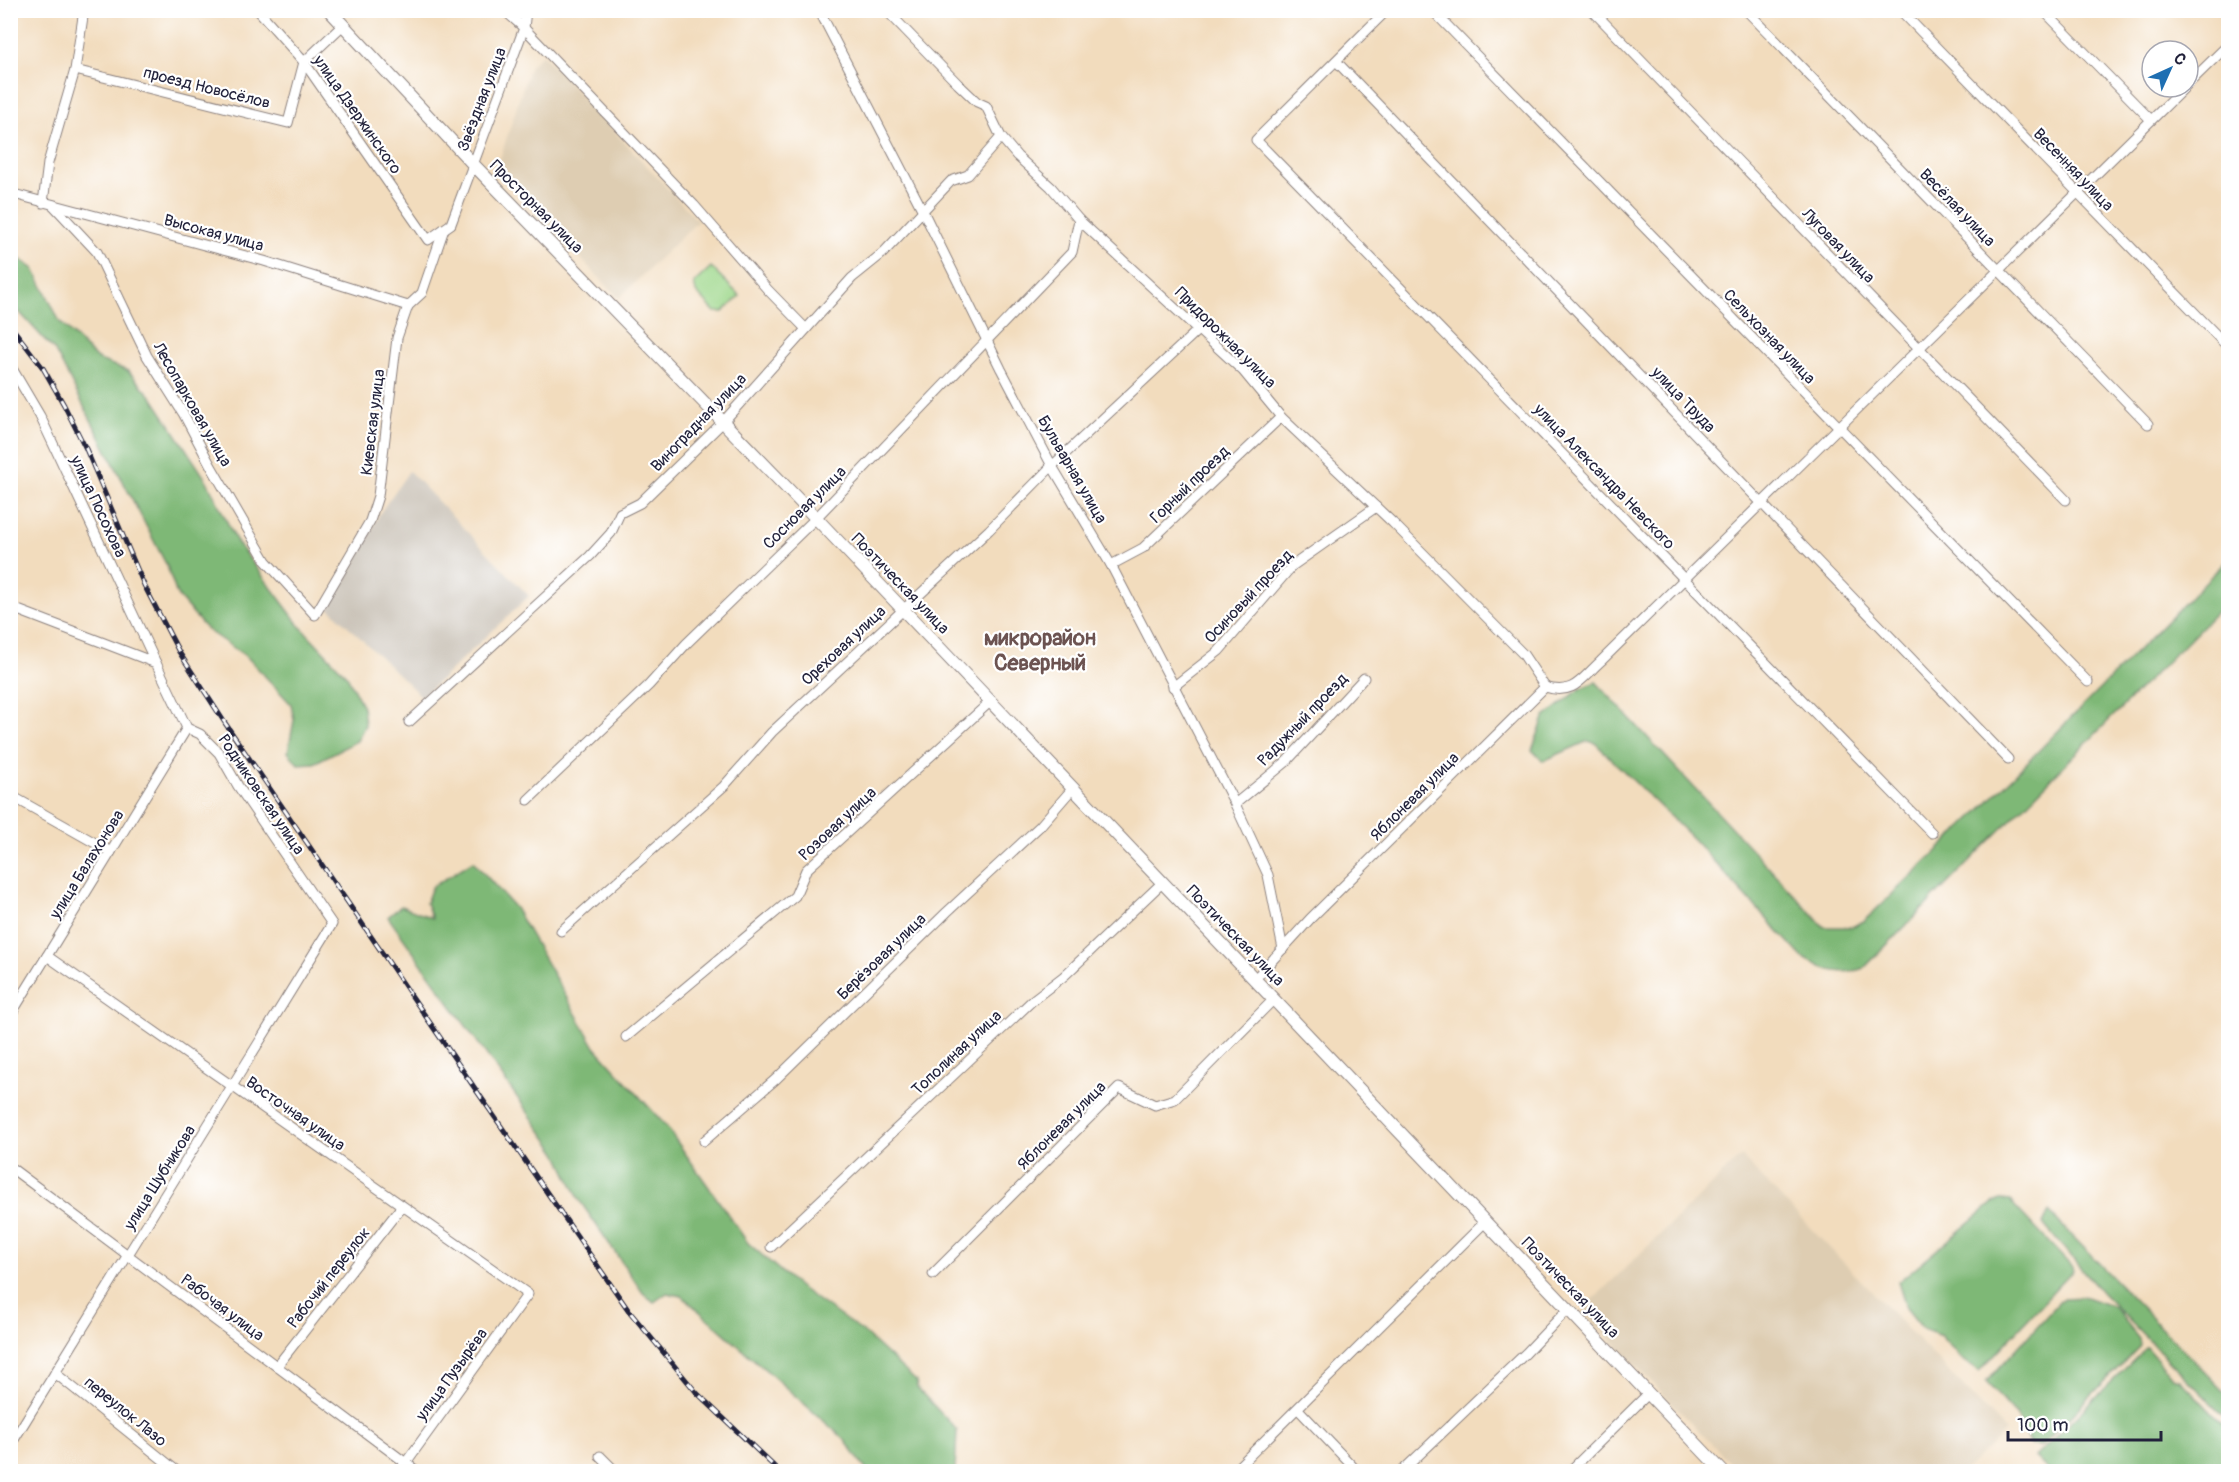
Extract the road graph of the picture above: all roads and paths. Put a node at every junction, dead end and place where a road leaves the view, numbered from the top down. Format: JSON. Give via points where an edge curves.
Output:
{"nodes":[{"id":1,"x":84,"y":10,"type":"edge"},
{"id":2,"x":258,"y":10,"type":"edge"},
{"id":3,"x":329,"y":10,"type":"edge"},
{"id":4,"x":504,"y":10,"type":"edge"},
{"id":5,"x":525,"y":10,"type":"edge"},
{"id":6,"x":819,"y":10,"type":"edge"},
{"id":7,"x":886,"y":10,"type":"edge"},
{"id":8,"x":1387,"y":10,"type":"edge"},
{"id":9,"x":1431,"y":10,"type":"edge"},
{"id":10,"x":1592,"y":10,"type":"edge"},
{"id":11,"x":1746,"y":10,"type":"edge"},
{"id":12,"x":1900,"y":10,"type":"edge"},
{"id":13,"x":2043,"y":10,"type":"edge"},
{"id":14,"x":343,"y":25,"type":"junction"},
{"id":15,"x":524,"y":28,"type":"junction"},
{"id":16,"x":2229,"y":45,"type":"edge"},
{"id":17,"x":1336,"y":61,"type":"junction"},
{"id":18,"x":304,"y":62,"type":"junction"},
{"id":19,"x":75,"y":70,"type":"junction"},
{"id":20,"x":2200,"y":73,"type":"edge"},
{"id":21,"x":2173,"y":99,"type":"edge"},
{"id":22,"x":2151,"y":120,"type":"junction"},
{"id":23,"x":1001,"y":137,"type":"junction"},
{"id":24,"x":472,"y":164,"type":"junction"},
{"id":25,"x":10,"y":193,"type":"edge"},
{"id":26,"x":2077,"y":193,"type":"junction"},
{"id":27,"x":48,"y":204,"type":"junction"},
{"id":28,"x":923,"y":211,"type":"junction"},
{"id":29,"x":1079,"y":220,"type":"junction"},
{"id":30,"x":444,"y":229,"type":"junction"},
{"id":31,"x":1999,"y":270,"type":"junction"},
{"id":32,"x":408,"y":306,"type":"junction"},
{"id":33,"x":806,"y":329,"type":"junction"},
{"id":34,"x":1198,"y":330,"type":"junction"},
{"id":35,"x":987,"y":340,"type":"junction"},
{"id":36,"x":2229,"y":346,"type":"edge"},
{"id":37,"x":1919,"y":348,"type":"junction"},
{"id":38,"x":10,"y":364,"type":"edge"},
{"id":39,"x":1281,"y":417,"type":"junction"},
{"id":40,"x":724,"y":421,"type":"junction"},
{"id":41,"x":2148,"y":424,"type":"dead end"},
{"id":42,"x":1839,"y":427,"type":"junction"},
{"id":43,"x":1052,"y":466,"type":"junction"},
{"id":44,"x":2066,"y":500,"type":"dead end"},
{"id":45,"x":1762,"y":502,"type":"junction"},
{"id":46,"x":1376,"y":507,"type":"junction"},
{"id":47,"x":816,"y":518,"type":"junction"},
{"id":48,"x":1111,"y":566,"type":"junction"},
{"id":49,"x":1684,"y":579,"type":"junction"},
{"id":50,"x":10,"y":606,"type":"edge"},
{"id":51,"x":904,"y":609,"type":"junction"},
{"id":52,"x":315,"y":615,"type":"joint"},
{"id":53,"x":156,"y":663,"type":"junction"},
{"id":54,"x":1364,"y":678,"type":"dead end"},
{"id":55,"x":2088,"y":682,"type":"dead end"},
{"id":56,"x":1173,"y":687,"type":"junction"},
{"id":57,"x":1545,"y":687,"type":"junction"},
{"id":58,"x":991,"y":701,"type":"junction"},
{"id":59,"x":409,"y":722,"type":"dead end"},
{"id":60,"x":187,"y":728,"type":"junction"},
{"id":61,"x":2008,"y":759,"type":"dead end"},
{"id":62,"x":1073,"y":788,"type":"junction"},
{"id":63,"x":10,"y":795,"type":"edge"},
{"id":64,"x":528,"y":800,"type":"dead end"},
{"id":65,"x":1234,"y":804,"type":"junction"},
{"id":66,"x":1932,"y":833,"type":"dead end"},
{"id":67,"x":111,"y":852,"type":"junction"},
{"id":68,"x":1163,"y":882,"type":"junction"},
{"id":69,"x":332,"y":924,"type":"joint"},
{"id":70,"x":561,"y":931,"type":"dead end"},
{"id":71,"x":1283,"y":949,"type":"junction"},
{"id":72,"x":47,"y":956,"type":"junction"},
{"id":73,"x":1255,"y":979,"type":"junction"},
{"id":74,"x":1274,"y":999,"type":"junction"},
{"id":75,"x":10,"y":1016,"type":"edge"},
{"id":76,"x":626,"y":1037,"type":"dead end"},
{"id":77,"x":232,"y":1087,"type":"junction"},
{"id":78,"x":704,"y":1140,"type":"dead end"},
{"id":79,"x":10,"y":1167,"type":"edge"},
{"id":80,"x":402,"y":1206,"type":"junction"},
{"id":81,"x":1486,"y":1221,"type":"junction"},
{"id":82,"x":771,"y":1247,"type":"dead end"},
{"id":83,"x":128,"y":1255,"type":"junction"},
{"id":84,"x":933,"y":1274,"type":"dead end"},
{"id":85,"x":528,"y":1294,"type":"joint"},
{"id":86,"x":1569,"y":1308,"type":"junction"},
{"id":87,"x":278,"y":1366,"type":"junction"},
{"id":88,"x":55,"y":1373,"type":"junction"},
{"id":89,"x":1649,"y":1393,"type":"junction"},
{"id":90,"x":1298,"y":1409,"type":"junction"},
{"id":91,"x":10,"y":1446,"type":"edge"},
{"id":92,"x":600,"y":1456,"type":"dead end"},
{"id":93,"x":406,"y":1462,"type":"junction"},
{"id":94,"x":178,"y":1472,"type":"edge"},
{"id":95,"x":399,"y":1472,"type":"edge"},
{"id":96,"x":418,"y":1472,"type":"edge"},
{"id":97,"x":616,"y":1472,"type":"edge"},
{"id":98,"x":1233,"y":1472,"type":"edge"},
{"id":99,"x":1358,"y":1472,"type":"edge"},
{"id":100,"x":1401,"y":1472,"type":"edge"},
{"id":101,"x":1569,"y":1472,"type":"edge"},
{"id":102,"x":1724,"y":1472,"type":"edge"}],
"edges":[{"from":1,"to":19,"type":"street"},
{"from":2,"to":18,"type":"street","name":"улица Дзержинского"},
{"from":3,"to":14,"type":"street","name":"Просторная улица"},
{"from":4,"to":15,"type":"street"},
{"from":5,"to":15,"type":"street","name":"Звёздная улица"},
{"from":6,"to":28,"type":"street","name":"Бульварная улица"},
{"from":7,"to":23,"type":"street","name":"Придорожная улица","via":[[958,84],[986,106]]},
{"from":8,"to":17,"type":"street"},
{"from":9,"to":42,"type":"street","name":"Сельхозная улица"},
{"from":10,"to":37,"type":"street","name":"Луговая улица"},
{"from":11,"to":31,"type":"street","name":"Весёлая улица"},
{"from":12,"to":26,"type":"street","name":"Весенняя улица"},
{"from":13,"to":22,"type":"street"},
{"from":14,"to":18,"type":"street"},
{"from":14,"to":24,"type":"street","name":"Просторная улица"},
{"from":15,"to":24,"type":"street","name":"Звёздная улица"},
{"from":15,"to":33,"type":"street","via":[[694,205]]},
{"from":16,"to":20,"type":"street"},
{"from":17,"to":45,"type":"street","name":"улица Труда"},
{"from":17,"to":49,"type":"street","name":"улица Александра Невского","via":[[1256,140]]},
{"from":18,"to":19,"type":"street","name":"проезд Новосёлов","via":[[288,123]]},
{"from":18,"to":30,"type":"street","name":"улица Дзержинского","via":[[428,240]]},
{"from":19,"to":27,"type":"street","via":[[48,163]]},
{"from":21,"to":22,"type":"street"},
{"from":22,"to":26,"type":"street"},
{"from":23,"to":28,"type":"street","name":"Виноградная улица","via":[[968,176],[951,180]]},
{"from":23,"to":29,"type":"street","name":"Придорожная улица"},
{"from":24,"to":30,"type":"street","name":"Звёздная улица","via":[[451,224]]},
{"from":24,"to":40,"type":"street","name":"Просторная улица"},
{"from":25,"to":27,"type":"street","name":"Высокая улица"},
{"from":26,"to":31,"type":"street"},
{"from":26,"to":36,"type":"street","name":"Весенняя улица"},
{"from":27,"to":32,"type":"street","name":"Высокая улица","via":[[264,261]]},
{"from":27,"to":52,"type":"street","name":"Лесопарковая улица","via":[[97,252],[147,356],[183,412],[266,561]]},
{"from":28,"to":33,"type":"street","name":"Виноградная улица","via":[[883,253],[852,278]]},
{"from":28,"to":35,"type":"street","name":"Бульварная улица"},
{"from":29,"to":34,"type":"street","name":"Придорожная улица"},
{"from":29,"to":35,"type":"street","name":"Сосновая улица","via":[[1072,252]]},
{"from":30,"to":32,"type":"street","name":"Киевская улица","via":[[422,293]]},
{"from":31,"to":37,"type":"street"},
{"from":31,"to":41,"type":"street","name":"Весёлая улица"},
{"from":32,"to":52,"type":"street","name":"Киевская улица","via":[[397,338],[378,496],[370,521]]},
{"from":33,"to":40,"type":"street","name":"Виноградная улица"},
{"from":34,"to":39,"type":"street","name":"Придорожная улица","via":[[1243,371]]},
{"from":34,"to":43,"type":"street","name":"Ореховая улица"},
{"from":35,"to":43,"type":"street","name":"Бульварная улица"},
{"from":35,"to":47,"type":"street","name":"Сосновая улица"},
{"from":37,"to":42,"type":"street"},
{"from":37,"to":44,"type":"street","name":"Луговая улица"},
{"from":38,"to":53,"type":"street","name":"улица Посохова","via":[[39,416]]},
{"from":39,"to":46,"type":"street","name":"Придорожная улица"},
{"from":39,"to":48,"type":"street","name":"Горный проезд","via":[[1143,548]]},
{"from":40,"to":47,"type":"street","name":"Поэтическая улица"},
{"from":40,"to":59,"type":"street","name":"Виноградная улица","via":[[640,503],[620,513],[610,533],[590,556]]},
{"from":42,"to":45,"type":"street"},
{"from":42,"to":55,"type":"street","name":"Сельхозная улица"},
{"from":43,"to":48,"type":"street","name":"Бульварная улица"},
{"from":43,"to":51,"type":"street","name":"Ореховая улица"},
{"from":45,"to":49,"type":"street"},
{"from":45,"to":61,"type":"street","name":"улица Труда"},
{"from":46,"to":56,"type":"street","name":"Осиновый проезд","via":[[1292,566],[1219,651]]},
{"from":46,"to":57,"type":"street","name":"Придорожная улица","via":[[1523,654]]},
{"from":47,"to":51,"type":"street","name":"Поэтическая улица"},
{"from":47,"to":64,"type":"street","name":"Сосновая улица"},
{"from":48,"to":56,"type":"street","name":"Бульварная улица"},
{"from":49,"to":57,"type":"street","via":[[1570,690]]},
{"from":49,"to":66,"type":"street","name":"улица Александра Невского"},
{"from":50,"to":53,"type":"street"},
{"from":51,"to":58,"type":"street","name":"Поэтическая улица"},
{"from":51,"to":70,"type":"street","name":"Ореховая улица","via":[[772,732],[724,786]]},
{"from":53,"to":60,"type":"street","name":"Родниковская улица"},
{"from":54,"to":65,"type":"street","name":"Радужный проезд","via":[[1286,762]]},
{"from":56,"to":65,"type":"street","name":"Бульварная улица"},
{"from":57,"to":71,"type":"street","name":"Яблоневая улица"},
{"from":58,"to":62,"type":"street","name":"Поэтическая улица"},
{"from":58,"to":76,"type":"street","name":"Розовая улица","via":[[806,870],[795,896]]},
{"from":60,"to":67,"type":"street","name":"улица Балахонова"},
{"from":60,"to":69,"type":"street","name":"Родниковская улица","via":[[200,734],[219,753]]},
{"from":62,"to":68,"type":"street","name":"Поэтическая улица"},
{"from":62,"to":78,"type":"street","name":"Берёзовая улица","via":[[1040,826],[776,1079]]},
{"from":63,"to":67,"type":"street"},
{"from":65,"to":71,"type":"street","name":"Бульварная улица","via":[[1268,874]]},
{"from":67,"to":72,"type":"street","name":"улица Балахонова"},
{"from":68,"to":73,"type":"street","name":"Поэтическая улица"},
{"from":68,"to":82,"type":"street","name":"Тополиная улица"},
{"from":69,"to":77,"type":"street","name":"улица Шубникова"},
{"from":71,"to":73,"type":"street","name":"Яблоневая улица"},
{"from":72,"to":75,"type":"street","name":"улица Балахонова"},
{"from":72,"to":77,"type":"street","name":"Восточная улица"},
{"from":73,"to":74,"type":"street","name":"Поэтическая улица"},
{"from":74,"to":81,"type":"street","name":"Поэтическая улица"},
{"from":74,"to":84,"type":"street","name":"Яблоневая улица","via":[[1175,1099],[1155,1105],[1119,1088]]},
{"from":77,"to":80,"type":"street","name":"Восточная улица"},
{"from":77,"to":83,"type":"street","name":"улица Шубникова"},
{"from":79,"to":83,"type":"street","name":"Рабочая улица"},
{"from":80,"to":85,"type":"street","name":"Восточная улица"},
{"from":80,"to":87,"type":"street","name":"Рабочий переулок"},
{"from":81,"to":86,"type":"street","name":"Поэтическая улица"},
{"from":81,"to":90,"type":"street"},
{"from":83,"to":87,"type":"street","name":"Рабочая улица"},
{"from":83,"to":88,"type":"street","name":"улица Шубникова"},
{"from":85,"to":93,"type":"street","name":"улица Пузырёва"},
{"from":86,"to":89,"type":"street","name":"Поэтическая улица"},
{"from":86,"to":100,"type":"street"},
{"from":87,"to":93,"type":"street","name":"Рабочая улица"},
{"from":88,"to":91,"type":"street","name":"улица Шубникова"},
{"from":88,"to":94,"type":"street","name":"переулок Лазо"},
{"from":89,"to":101,"type":"street"},
{"from":89,"to":102,"type":"street","name":"Поэтическая улица"},
{"from":90,"to":98,"type":"street"},
{"from":90,"to":99,"type":"street"},
{"from":92,"to":97,"type":"street"},
{"from":93,"to":95,"type":"street","name":"улица Пузырёва"},
{"from":93,"to":96,"type":"street","name":"Рабочая улица"}]}
